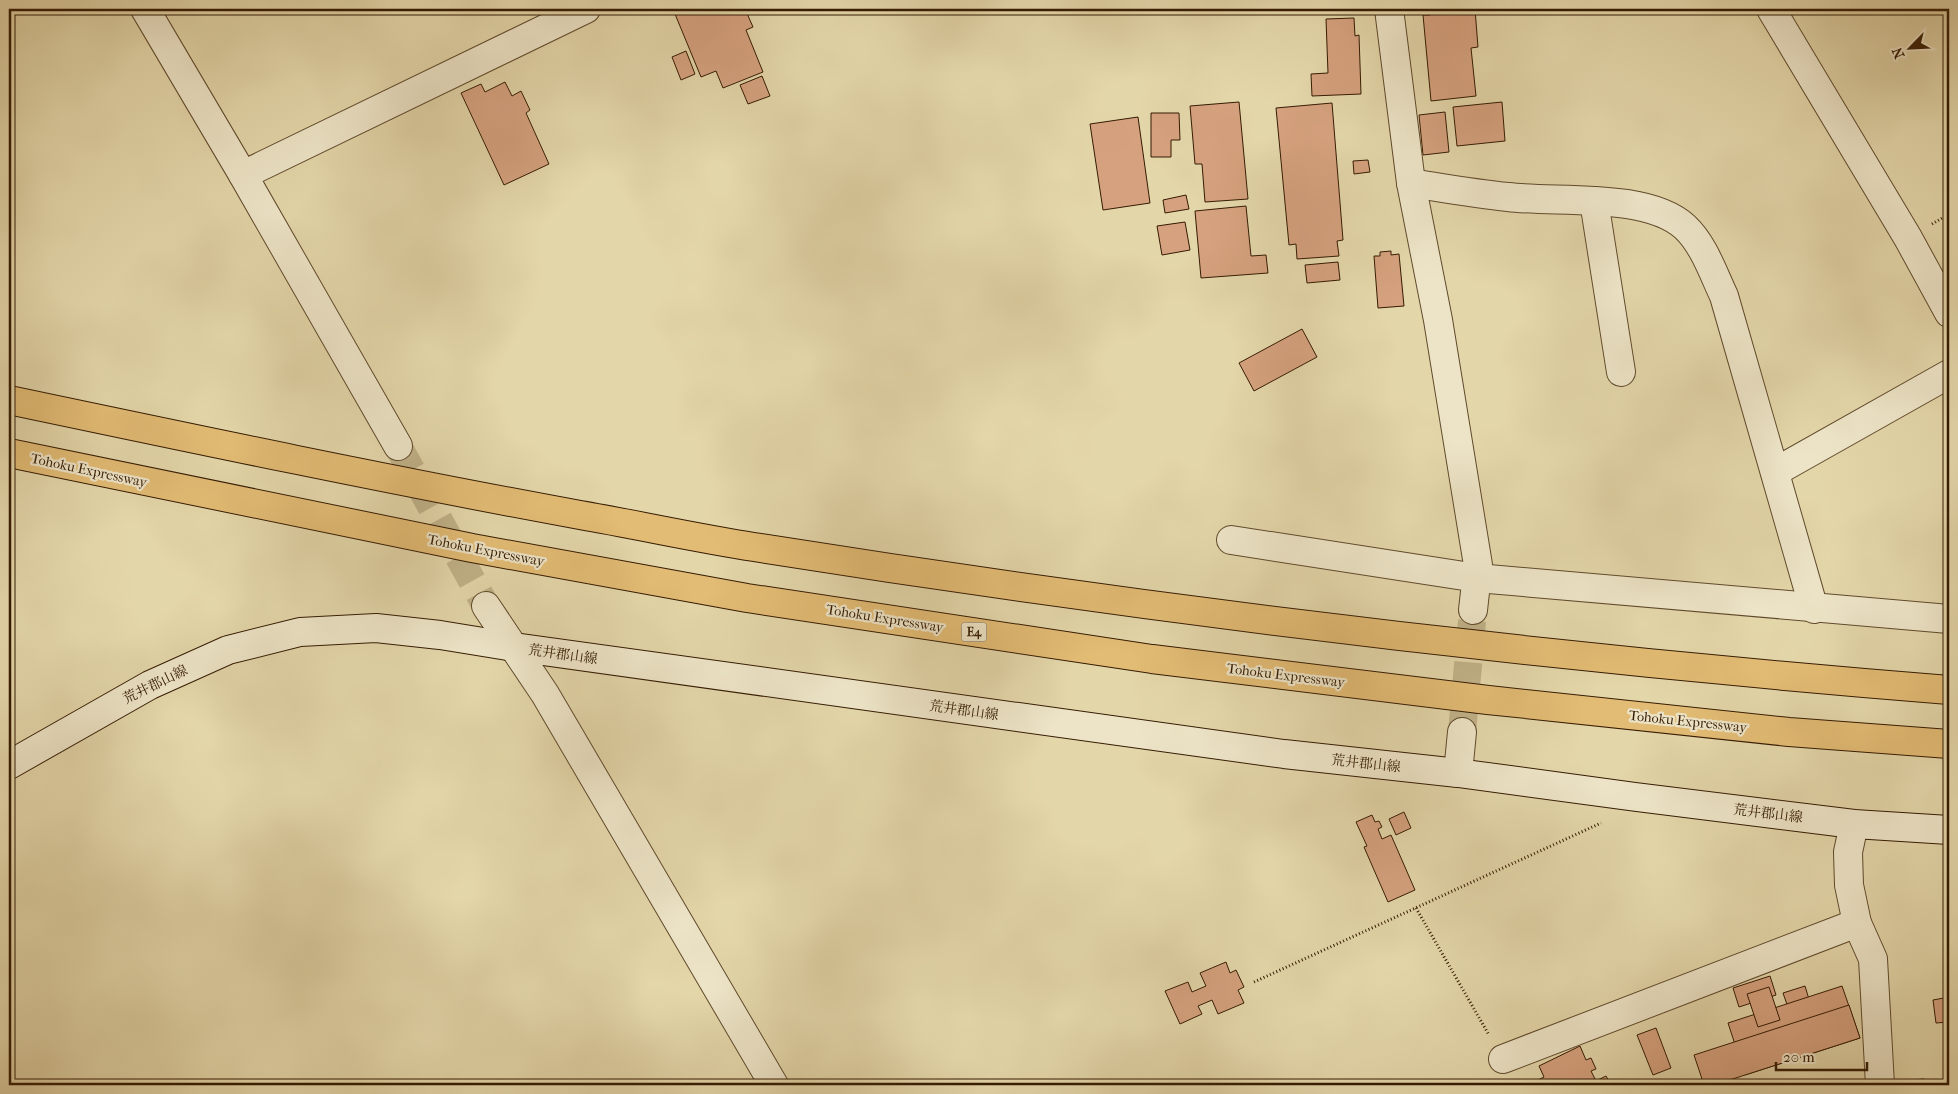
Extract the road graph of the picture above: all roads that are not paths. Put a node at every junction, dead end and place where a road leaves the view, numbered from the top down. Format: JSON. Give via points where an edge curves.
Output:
{"nodes":[{"id":1,"x":145,"y":9,"type":"edge"},
{"id":2,"x":586,"y":9,"type":"edge"},
{"id":3,"x":1389,"y":9,"type":"edge"},
{"id":4,"x":1771,"y":9,"type":"edge"},
{"id":5,"x":243,"y":175,"type":"junction"},
{"id":6,"x":1410,"y":183,"type":"junction"},
{"id":7,"x":1594,"y":201,"type":"junction"},
{"id":8,"x":1949,"y":313,"type":"edge"},
{"id":9,"x":1621,"y":372,"type":"dead end"},
{"id":10,"x":1949,"y":374,"type":"edge"},
{"id":11,"x":9,"y":400,"type":"edge"},
{"id":12,"x":398,"y":446,"type":"tunnel mouth"},
{"id":13,"x":9,"y":453,"type":"edge"},
{"id":14,"x":1775,"y":472,"type":"junction"},
{"id":15,"x":1231,"y":540,"type":"dead end"},
{"id":16,"x":1477,"y":578,"type":"junction"},
{"id":17,"x":486,"y":606,"type":"tunnel mouth"},
{"id":18,"x":1814,"y":609,"type":"junction"},
{"id":19,"x":1473,"y":610,"type":"tunnel mouth"},
{"id":20,"x":1949,"y":619,"type":"edge"},
{"id":21,"x":514,"y":647,"type":"junction"},
{"id":22,"x":1949,"y":690,"type":"edge"},
{"id":23,"x":1462,"y":732,"type":"tunnel mouth"},
{"id":24,"x":1949,"y":744,"type":"edge"},
{"id":25,"x":9,"y":765,"type":"edge"},
{"id":26,"x":1458,"y":773,"type":"junction"},
{"id":27,"x":1854,"y":824,"type":"junction"},
{"id":28,"x":1949,"y":830,"type":"edge"},
{"id":29,"x":1857,"y":923,"type":"junction"},
{"id":30,"x":1503,"y":1059,"type":"road end"},
{"id":31,"x":774,"y":1085,"type":"edge"},
{"id":32,"x":1880,"y":1085,"type":"edge"}],
"edges":[{"from":1,"to":5,"type":"street"},
{"from":2,"to":5,"type":"street"},
{"from":3,"to":6,"type":"street"},
{"from":4,"to":8,"type":"street"},
{"from":5,"to":12,"type":"street"},
{"from":6,"to":7,"type":"street","via":[[1509,198]]},
{"from":6,"to":16,"type":"street","via":[[1438,320],[1478,565]]},
{"from":7,"to":9,"type":"street"},
{"from":7,"to":14,"type":"street","via":[[1634,205],[1659,212],[1673,218],[1694,239],[1724,296]]},
{"from":10,"to":14,"type":"street"},
{"from":11,"to":22,"type":"highway","via":[[456,492],[761,548],[1191,610],[1492,646]]},
{"from":13,"to":24,"type":"highway","name":"Tohoku Expressway","number":"E4","via":[[463,546],[728,594],[1152,659],[1673,720]]},
{"from":14,"to":18,"type":"street"},
{"from":15,"to":16,"type":"street"},
{"from":16,"to":18,"type":"street"},
{"from":16,"to":19,"type":"street"},
{"from":17,"to":21,"type":"street"},
{"from":18,"to":20,"type":"street"},
{"from":21,"to":25,"type":"street","name":"荒井郡山線","via":[[376,628],[300,632],[228,650],[150,685]]},
{"from":21,"to":26,"type":"street","name":"荒井郡山線","via":[[1284,754]]},
{"from":21,"to":31,"type":"street"},
{"from":23,"to":26,"type":"street"},
{"from":26,"to":27,"type":"street","name":"荒井郡山線"},
{"from":27,"to":28,"type":"street","name":"荒井郡山線"},
{"from":27,"to":29,"type":"street","via":[[1848,852],[1849,885]]},
{"from":29,"to":30,"type":"street"},
{"from":29,"to":32,"type":"street","via":[[1873,959]]}]}
